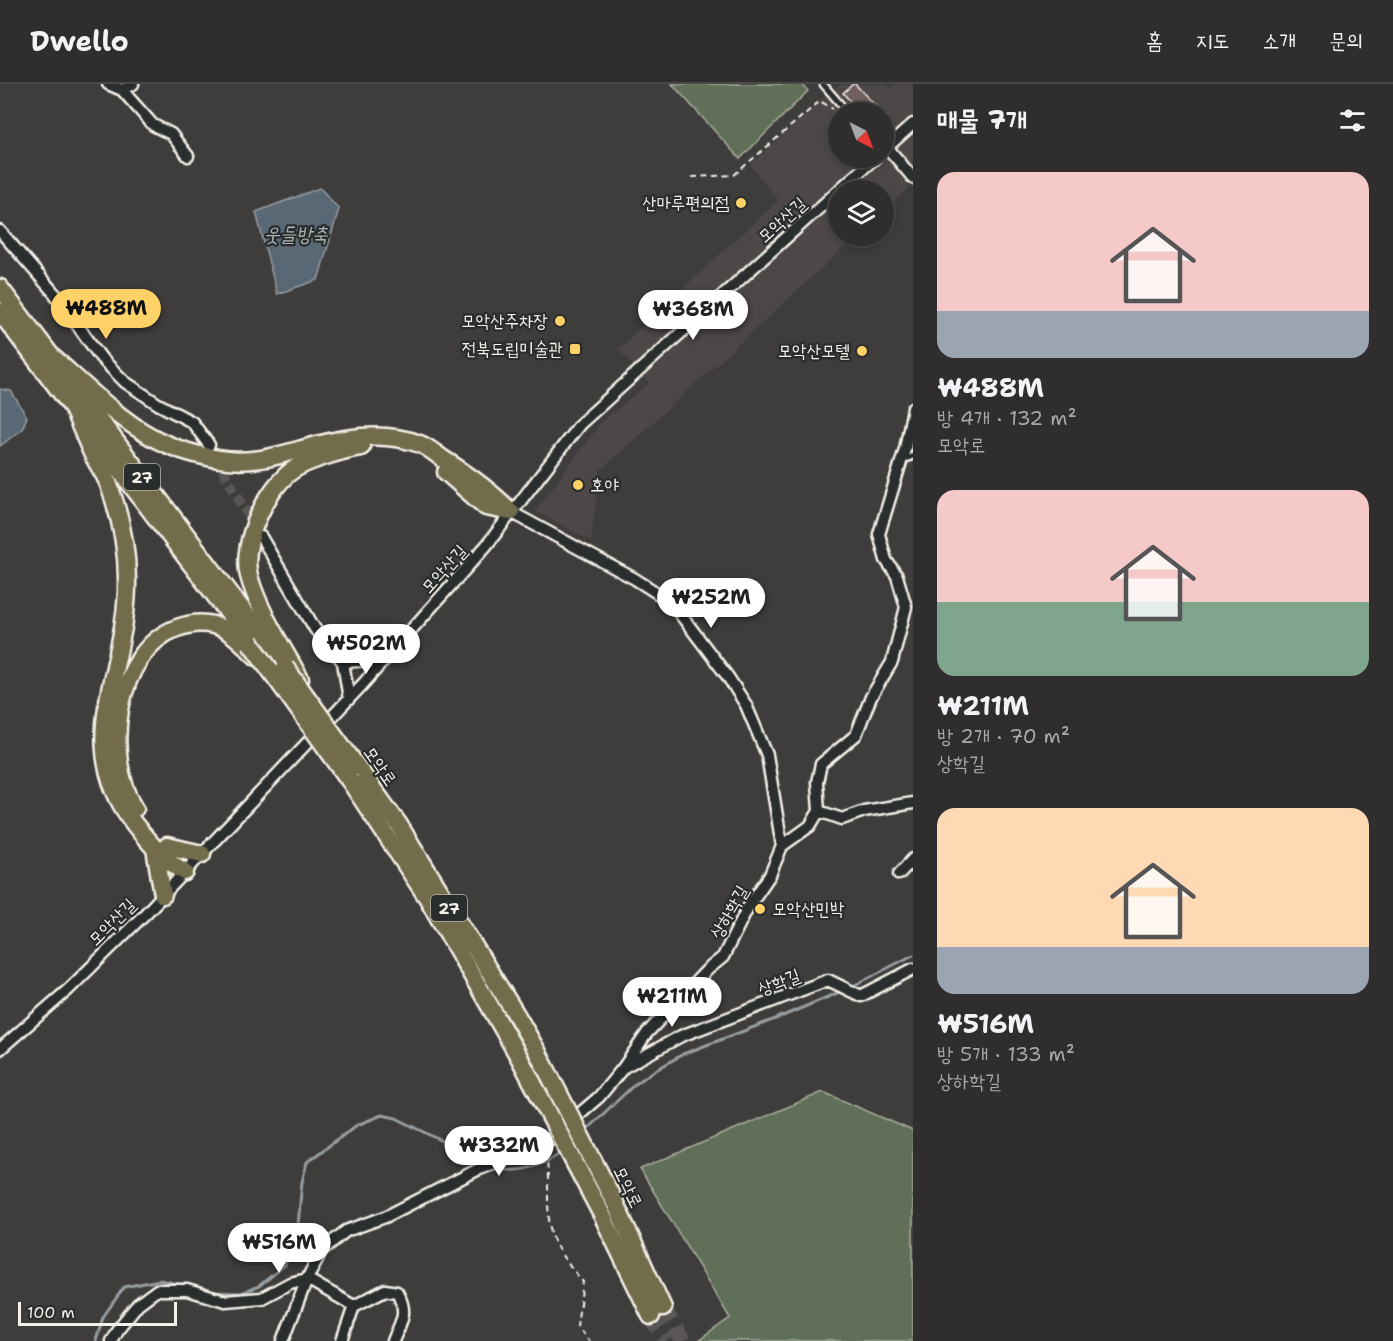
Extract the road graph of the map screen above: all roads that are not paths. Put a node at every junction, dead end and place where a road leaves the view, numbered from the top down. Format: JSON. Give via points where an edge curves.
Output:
{"nodes":[{"id":1,"x":108,"y":84,"type":"edge"},
{"id":2,"x":133,"y":84,"type":"edge"},
{"id":3,"x":823,"y":84,"type":"edge"},
{"id":4,"x":122,"y":90,"type":"junction"},
{"id":5,"x":838,"y":102,"type":"edge"},
{"id":6,"x":913,"y":124,"type":"edge"},
{"id":7,"x":894,"y":140,"type":"edge"},
{"id":8,"x":188,"y":156,"type":"dead end"},
{"id":9,"x":894,"y":158,"type":"edge"},
{"id":10,"x":864,"y":168,"type":"edge"},
{"id":11,"x":913,"y":178,"type":"edge"},
{"id":12,"x":851,"y":180,"type":"edge"},
{"id":13,"x":828,"y":201,"type":"edge"},
{"id":14,"x":0,"y":231,"type":"edge"},
{"id":15,"x":0,"y":288,"type":"edge"},
{"id":16,"x":0,"y":312,"type":"edge"},
{"id":17,"x":51,"y":356,"type":"junction"},
{"id":18,"x":72,"y":407,"type":"junction"},
{"id":19,"x":913,"y":408,"type":"edge"},
{"id":20,"x":209,"y":445,"type":"tunnel mouth"},
{"id":21,"x":913,"y":456,"type":"edge"},
{"id":22,"x":902,"y":461,"type":"junction"},
{"id":23,"x":511,"y":512,"type":"junction"},
{"id":24,"x":261,"y":537,"type":"tunnel mouth"},
{"id":25,"x":910,"y":605,"type":"edge"},
{"id":26,"x":386,"y":659,"type":"junction"},
{"id":27,"x":343,"y":662,"type":"junction"},
{"id":28,"x":280,"y":684,"type":"junction"},
{"id":29,"x":349,"y":699,"type":"junction"},
{"id":30,"x":311,"y":701,"type":"junction"},
{"id":31,"x":353,"y":774,"type":"junction"},
{"id":32,"x":913,"y":803,"type":"edge"},
{"id":33,"x":819,"y":811,"type":"junction"},
{"id":34,"x":783,"y":846,"type":"junction"},
{"id":35,"x":161,"y":848,"type":"junction"},
{"id":36,"x":202,"y":854,"type":"junction"},
{"id":37,"x":913,"y":859,"type":"edge"},
{"id":38,"x":185,"y":872,"type":"junction"},
{"id":39,"x":899,"y":874,"type":"dead end"},
{"id":40,"x":163,"y":895,"type":"junction"},
{"id":41,"x":913,"y":969,"type":"edge"},
{"id":42,"x":0,"y":1049,"type":"edge"},
{"id":43,"x":623,"y":1068,"type":"junction"},
{"id":44,"x":307,"y":1279,"type":"junction"},
{"id":45,"x":354,"y":1306,"type":"junction"},
{"id":46,"x":111,"y":1341,"type":"edge"},
{"id":47,"x":283,"y":1341,"type":"edge"},
{"id":48,"x":342,"y":1341,"type":"edge"},
{"id":49,"x":393,"y":1341,"type":"edge"}],
"edges":[{"from":1,"to":4,"type":"street"},
{"from":2,"to":4,"type":"street"},
{"from":3,"to":5,"type":"lane"},
{"from":4,"to":8,"type":"street","via":[[153,125],[171,134]]},
{"from":6,"to":7,"type":"street"},
{"from":9,"to":11,"type":"street"},
{"from":10,"to":12,"type":"street","name":"모악산길"},
{"from":13,"to":23,"type":"street","name":"모악산길","via":[[580,424]]},
{"from":14,"to":20,"type":"street","via":[[55,294],[101,358],[125,382],[192,422]]},
{"from":15,"to":17,"type":"main road","name":"모악로","number":"27"},
{"from":16,"to":18,"type":"main road","name":"모악로","number":"27"},
{"from":17,"to":23,"type":"main road","via":[[119,414],[172,447],[220,459],[268,460],[346,438],[382,436],[421,445],[496,497]]},
{"from":17,"to":30,"type":"main road","name":"모악로","number":"27","bridge":true},
{"from":18,"to":28,"type":"main road","name":"모악로","number":"27","bridge":true},
{"from":18,"to":35,"type":"main road","via":[[117,509],[127,580],[123,631],[105,709],[104,748],[109,778],[127,814]]},
{"from":19,"to":22,"type":"street"},
{"from":21,"to":22,"type":"lane"},
{"from":22,"to":25,"type":"street","via":[[879,534],[886,560]]},
{"from":23,"to":26,"type":"street","name":"모악산길"},
{"from":23,"to":30,"type":"main road","via":[[486,507],[451,476],[416,453],[380,445],[347,449],[295,468],[277,486],[262,510],[251,532],[246,557],[260,603]]},
{"from":23,"to":34,"type":"street","via":[[671,602],[746,705],[767,756]]},
{"from":24,"to":27,"type":"street","via":[[315,629]]},
{"from":25,"to":33,"type":"street","via":[[892,662],[871,697],[856,735],[821,764]]},
{"from":26,"to":27,"type":"street"},
{"from":26,"to":29,"type":"street","name":"모악산길"},
{"from":27,"to":29,"type":"street"},
{"from":28,"to":31,"type":"main road","name":"모악로","number":"27","bridge":true},
{"from":28,"to":35,"type":"main road","via":[[232,634],[213,625],[188,624],[163,633],[140,656],[119,712],[118,762],[131,802]]},
{"from":29,"to":36,"type":"street","name":"모악산길"},
{"from":30,"to":31,"type":"main road","name":"모악로","number":"27","bridge":true},
{"from":31,"to":31,"type":"main road","name":"모악로","number":"27","bridge":true,"via":[[399,825],[537,1051],[615,1203],[657,1312],[519,1057]]},
{"from":32,"to":33,"type":"street","via":[[842,819]]},
{"from":33,"to":34,"type":"street","name":"상하학길","via":[[810,826]]},
{"from":34,"to":43,"type":"street","name":"상하학길","via":[[723,957],[647,1033]]},
{"from":35,"to":36,"type":"main road"},
{"from":35,"to":38,"type":"main road","via":[[170,863]]},
{"from":35,"to":40,"type":"main road"},
{"from":36,"to":38,"type":"street","name":"모악산길"},
{"from":37,"to":39,"type":"street"},
{"from":38,"to":40,"type":"street","name":"모악산길"},
{"from":40,"to":42,"type":"street","name":"모악산길","via":[[69,989]]},
{"from":41,"to":43,"type":"street","name":"상학길","via":[[861,996],[828,981],[681,1036]]},
{"from":43,"to":44,"type":"street","name":"상하학길","via":[[599,1097],[544,1144],[477,1170],[385,1217],[346,1231],[322,1250]]},
{"from":44,"to":45,"type":"street"},
{"from":44,"to":46,"type":"street","via":[[262,1298],[225,1301],[187,1290],[157,1290],[138,1304]]},
{"from":44,"to":47,"type":"street","name":"상하학길"},
{"from":45,"to":48,"type":"street"},
{"from":45,"to":49,"type":"street","via":[[385,1290],[397,1292],[404,1313]]}]}
